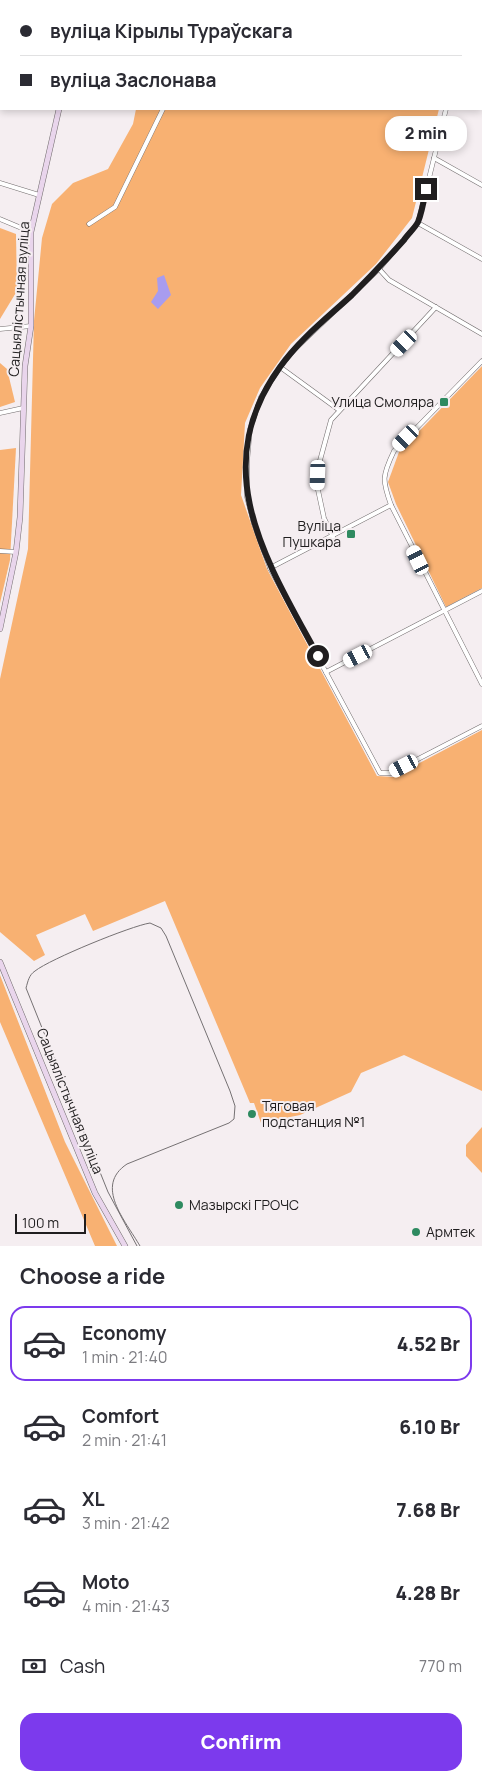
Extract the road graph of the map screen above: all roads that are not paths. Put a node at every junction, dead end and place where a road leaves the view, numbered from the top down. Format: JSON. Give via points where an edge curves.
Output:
{"nodes":[{"id":1,"x":59,"y":110,"type":"edge"},
{"id":2,"x":163,"y":110,"type":"edge"},
{"id":3,"x":446,"y":110,"type":"edge"},
{"id":4,"x":434,"y":158,"type":"junction"},
{"id":5,"x":0,"y":183,"type":"edge"},
{"id":6,"x":482,"y":185,"type":"edge"},
{"id":7,"x":39,"y":195,"type":"junction"},
{"id":8,"x":0,"y":219,"type":"edge"},
{"id":9,"x":418,"y":223,"type":"junction"},
{"id":10,"x":89,"y":224,"type":"dead end"},
{"id":11,"x":32,"y":232,"type":"junction"},
{"id":12,"x":482,"y":259,"type":"edge"},
{"id":13,"x":379,"y":269,"type":"junction"},
{"id":14,"x":436,"y":308,"type":"junction"},
{"id":15,"x":31,"y":326,"type":"junction"},
{"id":16,"x":0,"y":329,"type":"edge"},
{"id":17,"x":482,"y":334,"type":"edge"},
{"id":18,"x":482,"y":361,"type":"edge"},
{"id":19,"x":280,"y":367,"type":"junction"},
{"id":20,"x":24,"y":408,"type":"junction"},
{"id":21,"x":339,"y":410,"type":"junction"},
{"id":22,"x":0,"y":413,"type":"edge"},
{"id":23,"x":391,"y":505,"type":"junction"},
{"id":24,"x":333,"y":537,"type":"junction"},
{"id":25,"x":0,"y":551,"type":"edge"},
{"id":26,"x":16,"y":552,"type":"junction"},
{"id":27,"x":270,"y":568,"type":"junction"},
{"id":28,"x":482,"y":591,"type":"edge"},
{"id":29,"x":444,"y":612,"type":"junction"},
{"id":30,"x":0,"y":629,"type":"edge"},
{"id":31,"x":326,"y":672,"type":"junction"},
{"id":32,"x":482,"y":684,"type":"edge"},
{"id":33,"x":482,"y":726,"type":"edge"},
{"id":34,"x":0,"y":962,"type":"edge"},
{"id":35,"x":125,"y":1246,"type":"edge"}],
"edges":[{"from":1,"to":7,"type":"main road","name":"Сацыялістычная вуліца"},
{"from":2,"to":10,"type":"street","via":[[115,207]]},
{"from":3,"to":4,"type":"street"},
{"from":4,"to":6,"type":"street"},
{"from":4,"to":9,"type":"street"},
{"from":5,"to":7,"type":"street"},
{"from":7,"to":11,"type":"main road","name":"Сацыялістычная вуліца"},
{"from":8,"to":11,"type":"street"},
{"from":9,"to":12,"type":"street"},
{"from":9,"to":13,"type":"street"},
{"from":11,"to":15,"type":"main road","name":"Сацыялістычная вуліца"},
{"from":13,"to":14,"type":"street","via":[[389,280]]},
{"from":13,"to":19,"type":"street"},
{"from":14,"to":17,"type":"street"},
{"from":14,"to":21,"type":"street"},
{"from":15,"to":16,"type":"street"},
{"from":15,"to":20,"type":"main road","name":"Сацыялістычная вуліца"},
{"from":18,"to":23,"type":"street","via":[[394,451],[383,482]]},
{"from":19,"to":21,"type":"street"},
{"from":19,"to":27,"type":"street","via":[[261,398],[250,429],[247,463],[247,497]]},
{"from":20,"to":22,"type":"street"},
{"from":20,"to":26,"type":"main road","name":"Сацыялістычная вуліца"},
{"from":21,"to":24,"type":"street","via":[[331,420],[318,464],[318,490],[324,518]]},
{"from":23,"to":24,"type":"street"},
{"from":23,"to":29,"type":"street"},
{"from":24,"to":27,"type":"street"},
{"from":25,"to":26,"type":"street"},
{"from":26,"to":30,"type":"main road","name":"Сацыялістычная вуліца"},
{"from":27,"to":31,"type":"street"},
{"from":28,"to":29,"type":"street"},
{"from":29,"to":31,"type":"street"},
{"from":29,"to":32,"type":"street"},
{"from":31,"to":33,"type":"street","via":[[380,772],[391,773]]},
{"from":34,"to":35,"type":"main road","name":"Сацыялістычная вуліца","via":[[96,1193]]}]}
